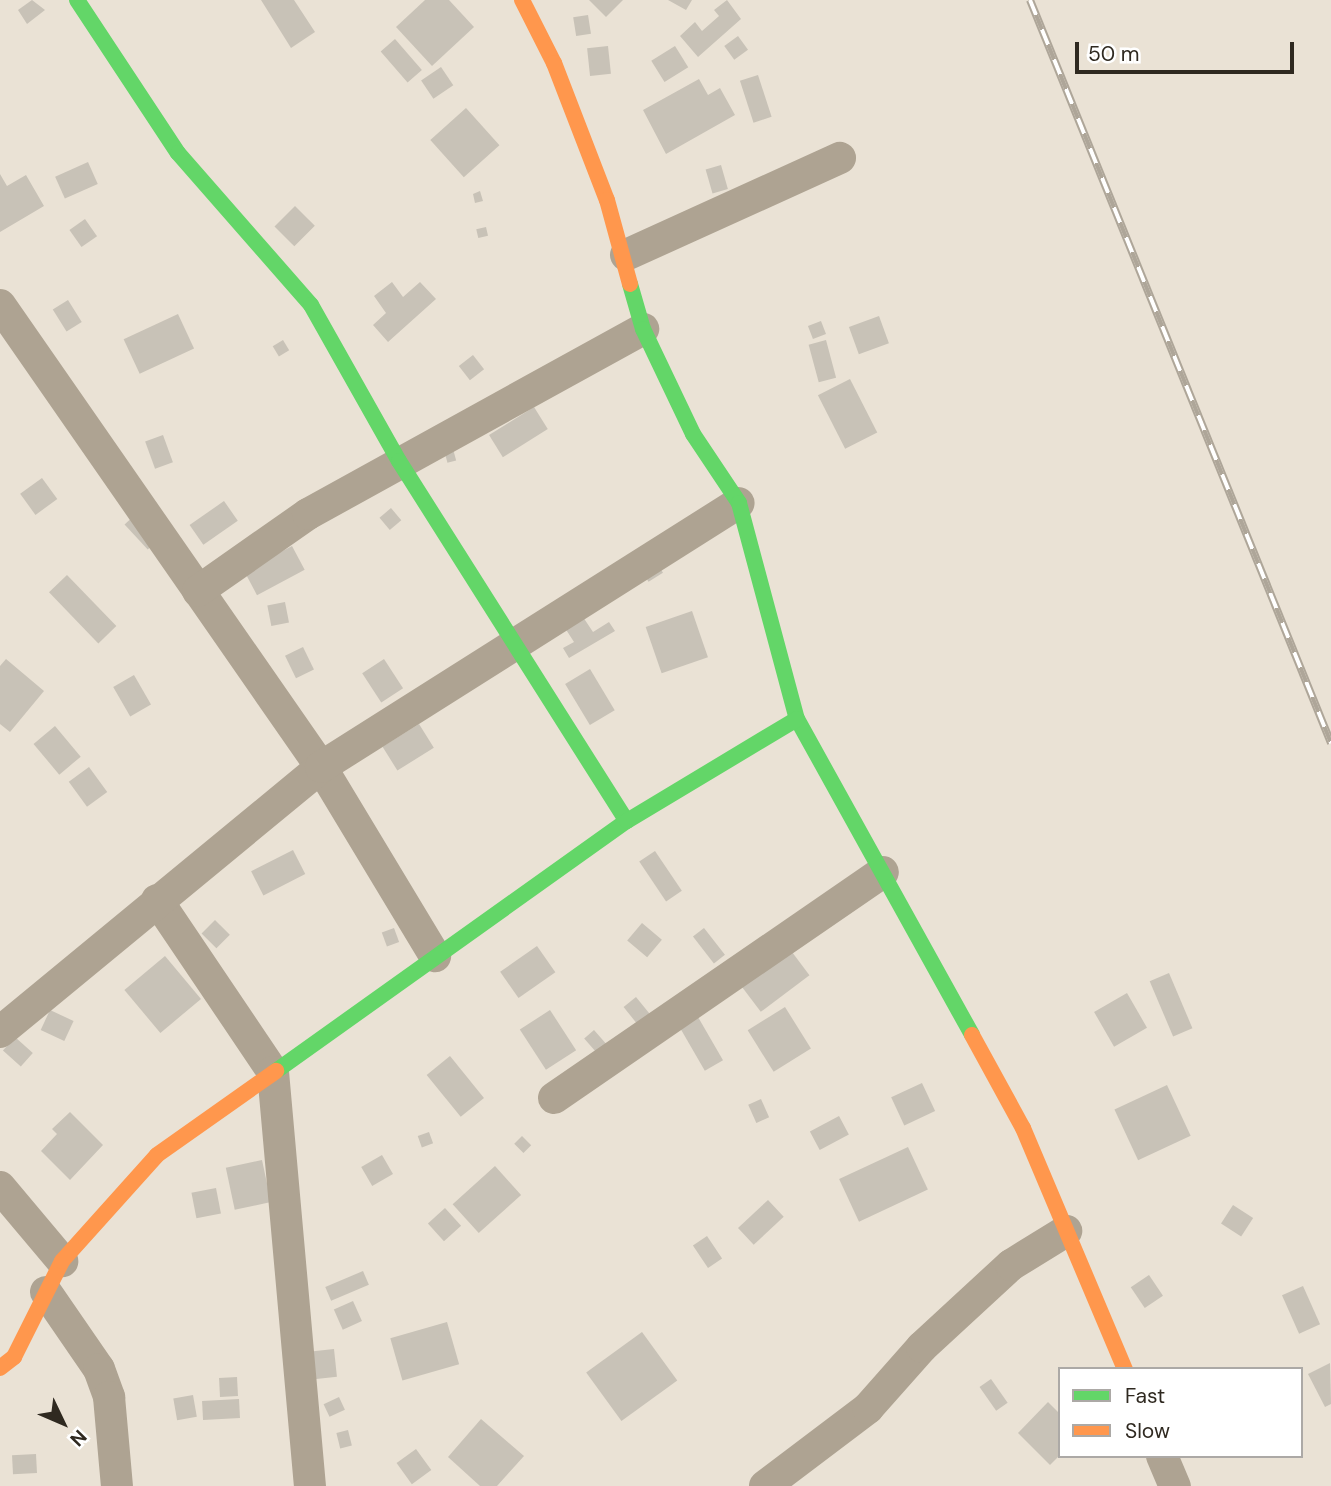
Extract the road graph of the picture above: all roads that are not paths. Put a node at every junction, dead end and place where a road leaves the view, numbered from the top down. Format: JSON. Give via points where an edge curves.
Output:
{"nodes":[{"id":1,"x":77,"y":0,"type":"edge"},
{"id":2,"x":522,"y":0,"type":"edge"},
{"id":3,"x":840,"y":158,"type":"dead end"},
{"id":4,"x":626,"y":255,"type":"junction"},
{"id":5,"x":0,"y":304,"type":"edge"},
{"id":6,"x":643,"y":329,"type":"junction"},
{"id":7,"x":398,"y":461,"type":"junction"},
{"id":8,"x":739,"y":503,"type":"junction"},
{"id":9,"x":198,"y":591,"type":"junction"},
{"id":10,"x":513,"y":645,"type":"junction"},
{"id":11,"x":797,"y":719,"type":"junction"},
{"id":12,"x":321,"y":767,"type":"junction"},
{"id":13,"x":627,"y":821,"type":"junction"},
{"id":14,"x":883,"y":872,"type":"junction"},
{"id":15,"x":156,"y":900,"type":"junction"},
{"id":16,"x":435,"y":956,"type":"junction"},
{"id":17,"x":0,"y":1032,"type":"edge"},
{"id":18,"x":273,"y":1072,"type":"junction"},
{"id":19,"x":554,"y":1098,"type":"dead end"},
{"id":20,"x":0,"y":1187,"type":"edge"},
{"id":21,"x":1066,"y":1231,"type":"junction"},
{"id":22,"x":62,"y":1261,"type":"junction"},
{"id":23,"x":46,"y":1292,"type":"junction"},
{"id":24,"x":0,"y":1367,"type":"edge"},
{"id":25,"x":1124,"y":1367,"type":"edge"},
{"id":26,"x":1163,"y":1458,"type":"edge"},
{"id":27,"x":117,"y":1486,"type":"edge"},
{"id":28,"x":310,"y":1486,"type":"edge"},
{"id":29,"x":765,"y":1486,"type":"edge"},
{"id":30,"x":1175,"y":1486,"type":"edge"}],
"edges":[{"from":1,"to":7,"type":"street","via":[[178,153],[311,305]]},
{"from":2,"to":4,"type":"street","via":[[554,63]]},
{"from":3,"to":4,"type":"street"},
{"from":4,"to":6,"type":"street"},
{"from":5,"to":9,"type":"street"},
{"from":6,"to":7,"type":"street"},
{"from":6,"to":8,"type":"street","via":[[693,434]]},
{"from":7,"to":9,"type":"street","via":[[308,514]]},
{"from":7,"to":10,"type":"street"},
{"from":8,"to":10,"type":"street"},
{"from":8,"to":11,"type":"street"},
{"from":9,"to":12,"type":"street"},
{"from":10,"to":12,"type":"street"},
{"from":10,"to":13,"type":"street"},
{"from":11,"to":13,"type":"street"},
{"from":11,"to":14,"type":"street"},
{"from":12,"to":15,"type":"street"},
{"from":12,"to":16,"type":"street"},
{"from":13,"to":16,"type":"street"},
{"from":14,"to":19,"type":"street"},
{"from":14,"to":21,"type":"street","via":[[1023,1128]]},
{"from":15,"to":17,"type":"street"},
{"from":15,"to":18,"type":"street"},
{"from":16,"to":18,"type":"street"},
{"from":18,"to":22,"type":"street","via":[[157,1155]]},
{"from":18,"to":28,"type":"street"},
{"from":20,"to":22,"type":"street"},
{"from":21,"to":25,"type":"street"},
{"from":21,"to":29,"type":"street","via":[[1011,1265],[922,1347],[868,1408]]},
{"from":22,"to":23,"type":"street"},
{"from":23,"to":24,"type":"street","via":[[14,1357]]},
{"from":23,"to":27,"type":"street","via":[[99,1368],[109,1398]]},
{"from":26,"to":30,"type":"street"}]}
